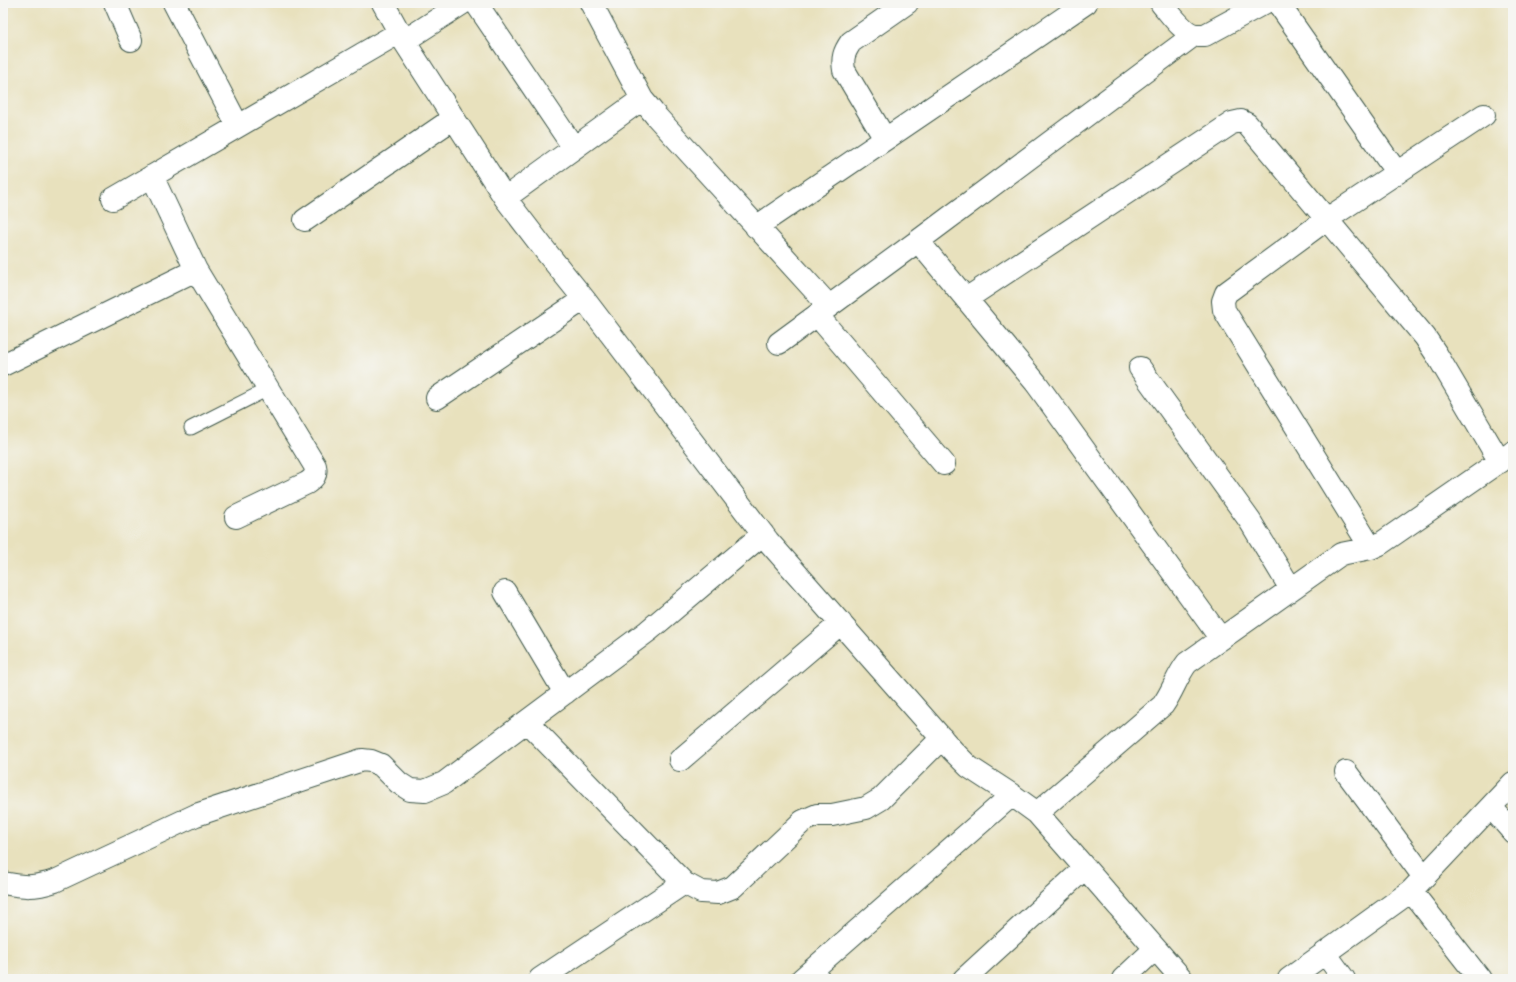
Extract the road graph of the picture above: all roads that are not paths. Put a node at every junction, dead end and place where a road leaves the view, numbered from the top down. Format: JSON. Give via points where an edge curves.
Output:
{"nodes":[{"id":1,"x":115,"y":3,"type":"edge"},
{"id":2,"x":174,"y":3,"type":"edge"},
{"id":3,"x":383,"y":3,"type":"edge"},
{"id":4,"x":462,"y":3,"type":"edge"},
{"id":5,"x":476,"y":3,"type":"edge"},
{"id":6,"x":590,"y":3,"type":"edge"},
{"id":7,"x":907,"y":3,"type":"edge"},
{"id":8,"x":1086,"y":3,"type":"edge"},
{"id":9,"x":1161,"y":3,"type":"edge"},
{"id":10,"x":1264,"y":3,"type":"edge"},
{"id":11,"x":1278,"y":3,"type":"edge"},
{"id":12,"x":1194,"y":35,"type":"junction"},
{"id":13,"x":402,"y":36,"type":"junction"},
{"id":14,"x":132,"y":40,"type":"dead end"},
{"id":15,"x":642,"y":99,"type":"junction"},
{"id":16,"x":1484,"y":115,"type":"dead end"},
{"id":17,"x":454,"y":118,"type":"junction"},
{"id":18,"x":238,"y":126,"type":"junction"},
{"id":19,"x":885,"y":139,"type":"junction"},
{"id":20,"x":574,"y":148,"type":"junction"},
{"id":21,"x":1397,"y":173,"type":"junction"},
{"id":22,"x":152,"y":176,"type":"junction"},
{"id":23,"x":505,"y":198,"type":"junction"},
{"id":24,"x":113,"y":199,"type":"dead end"},
{"id":25,"x":305,"y":220,"type":"dead end"},
{"id":26,"x":1327,"y":220,"type":"junction"},
{"id":27,"x":756,"y":227,"type":"junction"},
{"id":28,"x":918,"y":241,"type":"junction"},
{"id":29,"x":196,"y":270,"type":"junction"},
{"id":30,"x":584,"y":299,"type":"junction"},
{"id":31,"x":966,"y":299,"type":"junction"},
{"id":32,"x":823,"y":311,"type":"junction"},
{"id":33,"x":779,"y":343,"type":"dead end"},
{"id":34,"x":3,"y":365,"type":"edge"},
{"id":35,"x":1140,"y":368,"type":"dead end"},
{"id":36,"x":268,"y":389,"type":"junction"},
{"id":37,"x":437,"y":398,"type":"dead end"},
{"id":38,"x":191,"y":428,"type":"dead end"},
{"id":39,"x":1506,"y":457,"type":"edge"},
{"id":40,"x":944,"y":464,"type":"dead end"},
{"id":41,"x":236,"y":517,"type":"dead end"},
{"id":42,"x":763,"y":534,"type":"junction"},
{"id":43,"x":1371,"y":548,"type":"junction"},
{"id":44,"x":1291,"y":589,"type":"junction"},
{"id":45,"x":505,"y":592,"type":"dead end"},
{"id":46,"x":841,"y":623,"type":"junction"},
{"id":47,"x":1221,"y":639,"type":"junction"},
{"id":48,"x":565,"y":693,"type":"junction"},
{"id":49,"x":527,"y":722,"type":"junction"},
{"id":50,"x":942,"y":738,"type":"junction"},
{"id":51,"x":680,"y":760,"type":"dead end"},
{"id":52,"x":1346,"y":772,"type":"dead end"},
{"id":53,"x":1513,"y":783,"type":"edge"},
{"id":54,"x":1012,"y":795,"type":"junction"},
{"id":55,"x":1490,"y":807,"type":"junction"},
{"id":56,"x":1037,"y":813,"type":"junction"},
{"id":57,"x":1513,"y":832,"type":"edge"},
{"id":58,"x":1085,"y":868,"type":"junction"},
{"id":59,"x":3,"y":883,"type":"edge"},
{"id":60,"x":684,"y":883,"type":"junction"},
{"id":61,"x":1418,"y":884,"type":"junction"},
{"id":62,"x":1156,"y":949,"type":"junction"},
{"id":63,"x":1325,"y":953,"type":"junction"},
{"id":64,"x":540,"y":979,"type":"edge"},
{"id":65,"x":802,"y":979,"type":"edge"},
{"id":66,"x":964,"y":979,"type":"edge"},
{"id":67,"x":1123,"y":979,"type":"edge"},
{"id":68,"x":1182,"y":979,"type":"edge"},
{"id":69,"x":1289,"y":979,"type":"edge"},
{"id":70,"x":1344,"y":979,"type":"edge"},
{"id":71,"x":1480,"y":979,"type":"edge"}],
"edges":[{"from":1,"to":14,"type":"street"},
{"from":2,"to":18,"type":"street"},
{"from":3,"to":13,"type":"street"},
{"from":4,"to":13,"type":"street"},
{"from":5,"to":20,"type":"street"},
{"from":6,"to":15,"type":"street"},
{"from":7,"to":19,"type":"street","via":[[851,42],[844,51],[844,70]]},
{"from":8,"to":19,"type":"street"},
{"from":9,"to":12,"type":"street","via":[[1178,23]]},
{"from":10,"to":12,"type":"street","via":[[1205,35]]},
{"from":11,"to":21,"type":"street"},
{"from":12,"to":28,"type":"street"},
{"from":13,"to":17,"type":"street"},
{"from":13,"to":18,"type":"street"},
{"from":15,"to":20,"type":"street"},
{"from":15,"to":27,"type":"street"},
{"from":16,"to":21,"type":"street"},
{"from":17,"to":23,"type":"street"},
{"from":17,"to":25,"type":"street"},
{"from":18,"to":22,"type":"street"},
{"from":19,"to":27,"type":"street"},
{"from":20,"to":23,"type":"street"},
{"from":21,"to":26,"type":"street"},
{"from":22,"to":24,"type":"street"},
{"from":22,"to":29,"type":"street"},
{"from":23,"to":30,"type":"street"},
{"from":26,"to":31,"type":"street","via":[[1241,121],[1232,123]]},
{"from":26,"to":39,"type":"street","via":[[1425,337]]},
{"from":26,"to":43,"type":"street","via":[[1226,293],[1222,301],[1224,310]]},
{"from":27,"to":32,"type":"street"},
{"from":28,"to":31,"type":"street"},
{"from":28,"to":32,"type":"street"},
{"from":29,"to":34,"type":"street"},
{"from":29,"to":36,"type":"street"},
{"from":30,"to":37,"type":"street"},
{"from":30,"to":42,"type":"street"},
{"from":31,"to":47,"type":"street","via":[[1036,383]]},
{"from":32,"to":33,"type":"street"},
{"from":32,"to":40,"type":"street"},
{"from":35,"to":44,"type":"street","via":[[1250,521]]},
{"from":36,"to":38,"type":"lane"},
{"from":36,"to":41,"type":"street","via":[[315,466],[316,472],[314,478],[307,483]]},
{"from":39,"to":43,"type":"street"},
{"from":42,"to":46,"type":"street"},
{"from":42,"to":48,"type":"street","via":[[648,632]]},
{"from":43,"to":44,"type":"street","via":[[1341,554]]},
{"from":44,"to":47,"type":"street"},
{"from":45,"to":48,"type":"street"},
{"from":46,"to":50,"type":"street"},
{"from":46,"to":51,"type":"street"},
{"from":47,"to":56,"type":"street","via":[[1187,663],[1163,705]]},
{"from":48,"to":49,"type":"street"},
{"from":49,"to":59,"type":"street","via":[[444,783],[425,791],[410,790],[381,765],[362,760],[196,815],[39,886],[25,887]]},
{"from":49,"to":60,"type":"street"},
{"from":50,"to":54,"type":"street","via":[[969,767]]},
{"from":50,"to":60,"type":"street","via":[[881,799],[866,808],[832,815],[817,815],[803,821],[733,887],[718,893],[700,892]]},
{"from":52,"to":61,"type":"street"},
{"from":53,"to":55,"type":"street"},
{"from":54,"to":56,"type":"street"},
{"from":54,"to":65,"type":"street"},
{"from":55,"to":57,"type":"street"},
{"from":55,"to":61,"type":"street"},
{"from":56,"to":58,"type":"street"},
{"from":58,"to":62,"type":"street"},
{"from":58,"to":66,"type":"street"},
{"from":60,"to":64,"type":"street"},
{"from":61,"to":63,"type":"street"},
{"from":61,"to":71,"type":"street"},
{"from":62,"to":67,"type":"street"},
{"from":62,"to":68,"type":"street"},
{"from":63,"to":69,"type":"street"},
{"from":63,"to":70,"type":"street"}]}
